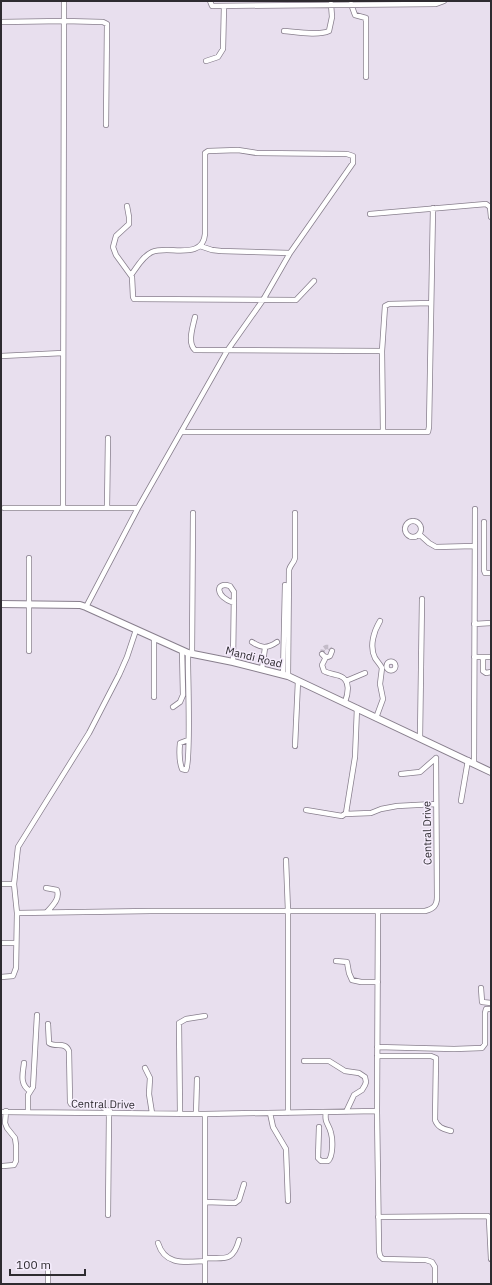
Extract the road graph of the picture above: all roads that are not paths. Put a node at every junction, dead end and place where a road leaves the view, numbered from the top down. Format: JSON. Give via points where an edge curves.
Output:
{"nodes":[{"id":1,"x":64,"y":1,"type":"edge"},
{"id":2,"x":210,"y":1,"type":"edge"},
{"id":3,"x":444,"y":1,"type":"edge"},
{"id":4,"x":331,"y":4,"type":"junction"},
{"id":5,"x":351,"y":4,"type":"junction"},
{"id":6,"x":224,"y":6,"type":"junction"},
{"id":7,"x":64,"y":21,"type":"junction"},
{"id":8,"x":1,"y":22,"type":"edge"},
{"id":9,"x":284,"y":31,"type":"dead end"},
{"id":10,"x":206,"y":61,"type":"dead end"},
{"id":11,"x":366,"y":77,"type":"dead end"},
{"id":12,"x":106,"y":125,"type":"dead end"},
{"id":13,"x":127,"y":206,"type":"dead end"},
{"id":14,"x":433,"y":208,"type":"junction"},
{"id":15,"x":370,"y":214,"type":"dead end"},
{"id":16,"x":491,"y":217,"type":"edge"},
{"id":17,"x":200,"y":246,"type":"junction"},
{"id":18,"x":290,"y":253,"type":"junction"},
{"id":19,"x":131,"y":275,"type":"junction"},
{"id":20,"x":314,"y":281,"type":"dead end"},
{"id":21,"x":263,"y":300,"type":"junction"},
{"id":22,"x":431,"y":303,"type":"junction"},
{"id":23,"x":195,"y":317,"type":"dead end"},
{"id":24,"x":227,"y":351,"type":"junction"},
{"id":25,"x":382,"y":351,"type":"junction"},
{"id":26,"x":63,"y":353,"type":"junction"},
{"id":27,"x":1,"y":356,"type":"edge"},
{"id":28,"x":181,"y":432,"type":"junction"},
{"id":29,"x":383,"y":432,"type":"junction"},
{"id":30,"x":108,"y":438,"type":"dead end"},
{"id":31,"x":4,"y":508,"type":"dead end"},
{"id":32,"x":63,"y":508,"type":"junction"},
{"id":33,"x":107,"y":508,"type":"junction"},
{"id":34,"x":138,"y":508,"type":"junction"},
{"id":35,"x":475,"y":509,"type":"dead end"},
{"id":36,"x":193,"y":513,"type":"dead end"},
{"id":37,"x":295,"y":513,"type":"dead end"},
{"id":38,"x":484,"y":522,"type":"dead end"},
{"id":39,"x":419,"y":534,"type":"dead end"},
{"id":40,"x":474,"y":535,"type":"junction"},
{"id":41,"x":484,"y":535,"type":"junction"},
{"id":42,"x":474,"y":546,"type":"junction"},
{"id":43,"x":29,"y":558,"type":"dead end"},
{"id":44,"x":491,"y":574,"type":"edge"},
{"id":45,"x":285,"y":585,"type":"dead end"},
{"id":46,"x":422,"y":599,"type":"dead end"},
{"id":47,"x":234,"y":602,"type":"dead end"},
{"id":48,"x":1,"y":604,"type":"edge"},
{"id":49,"x":28,"y":604,"type":"junction"},
{"id":50,"x":86,"y":606,"type":"junction"},
{"id":51,"x":380,"y":621,"type":"dead end"},
{"id":52,"x":491,"y":623,"type":"edge"},
{"id":53,"x":474,"y":624,"type":"junction"},
{"id":54,"x":136,"y":630,"type":"junction"},
{"id":55,"x":154,"y":638,"type":"junction"},
{"id":56,"x":252,"y":642,"type":"dead end"},
{"id":57,"x":276,"y":642,"type":"dead end"},
{"id":58,"x":265,"y":648,"type":"junction"},
{"id":59,"x":332,"y":651,"type":"dead end"},
{"id":60,"x":29,"y":652,"type":"dead end"},
{"id":61,"x":187,"y":652,"type":"junction"},
{"id":62,"x":483,"y":657,"type":"junction"},
{"id":63,"x":491,"y":657,"type":"edge"},
{"id":64,"x":474,"y":658,"type":"junction"},
{"id":65,"x":233,"y":662,"type":"junction"},
{"id":66,"x":387,"y":667,"type":"dead end"},
{"id":67,"x":382,"y":668,"type":"junction"},
{"id":68,"x":262,"y":669,"type":"junction"},
{"id":69,"x":491,"y":672,"type":"edge"},
{"id":70,"x":365,"y":673,"type":"dead end"},
{"id":71,"x":286,"y":675,"type":"junction"},
{"id":72,"x":298,"y":681,"type":"junction"},
{"id":73,"x":346,"y":681,"type":"junction"},
{"id":74,"x":154,"y":697,"type":"dead end"},
{"id":75,"x":345,"y":702,"type":"junction"},
{"id":76,"x":173,"y":707,"type":"dead end"},
{"id":77,"x":357,"y":708,"type":"junction"},
{"id":78,"x":376,"y":718,"type":"junction"},
{"id":79,"x":420,"y":738,"type":"junction"},
{"id":80,"x":188,"y":740,"type":"junction"},
{"id":81,"x":295,"y":746,"type":"dead end"},
{"id":82,"x":471,"y":762,"type":"junction"},
{"id":83,"x":491,"y":772,"type":"edge"},
{"id":84,"x":401,"y":774,"type":"dead end"},
{"id":85,"x":460,"y":801,"type":"dead end"},
{"id":86,"x":436,"y":804,"type":"junction"},
{"id":87,"x":306,"y":810,"type":"dead end"},
{"id":88,"x":345,"y":814,"type":"junction"},
{"id":89,"x":286,"y":860,"type":"dead end"},
{"id":90,"x":1,"y":884,"type":"edge"},
{"id":91,"x":14,"y":884,"type":"junction"},
{"id":92,"x":46,"y":888,"type":"dead end"},
{"id":93,"x":288,"y":911,"type":"junction"},
{"id":94,"x":378,"y":911,"type":"junction"},
{"id":95,"x":47,"y":912,"type":"junction"},
{"id":96,"x":17,"y":913,"type":"junction"},
{"id":97,"x":1,"y":943,"type":"edge"},
{"id":98,"x":16,"y":943,"type":"junction"},
{"id":99,"x":336,"y":961,"type":"dead end"},
{"id":100,"x":1,"y":977,"type":"edge"},
{"id":101,"x":378,"y":982,"type":"junction"},
{"id":102,"x":481,"y":988,"type":"dead end"},
{"id":103,"x":491,"y":1003,"type":"edge"},
{"id":104,"x":491,"y":1009,"type":"edge"},
{"id":105,"x":37,"y":1015,"type":"dead end"},
{"id":106,"x":205,"y":1016,"type":"dead end"},
{"id":107,"x":48,"y":1024,"type":"dead end"},
{"id":108,"x":378,"y":1047,"type":"junction"},
{"id":109,"x":378,"y":1056,"type":"junction"},
{"id":110,"x":304,"y":1061,"type":"dead end"},
{"id":111,"x":24,"y":1063,"type":"dead end"},
{"id":112,"x":145,"y":1068,"type":"dead end"},
{"id":113,"x":197,"y":1079,"type":"dead end"},
{"id":114,"x":30,"y":1091,"type":"junction"},
{"id":115,"x":4,"y":1111,"type":"edge"},
{"id":116,"x":28,"y":1111,"type":"junction"},
{"id":117,"x":377,"y":1111,"type":"junction"},
{"id":118,"x":326,"y":1112,"type":"junction"},
{"id":119,"x":346,"y":1112,"type":"junction"},
{"id":120,"x":108,"y":1113,"type":"junction"},
{"id":121,"x":120,"y":1113,"type":"junction"},
{"id":122,"x":270,"y":1113,"type":"junction"},
{"id":123,"x":288,"y":1113,"type":"junction"},
{"id":124,"x":152,"y":1114,"type":"junction"},
{"id":125,"x":180,"y":1114,"type":"junction"},
{"id":126,"x":196,"y":1114,"type":"junction"},
{"id":127,"x":205,"y":1114,"type":"junction"},
{"id":128,"x":319,"y":1127,"type":"dead end"},
{"id":129,"x":452,"y":1131,"type":"dead end"},
{"id":130,"x":3,"y":1166,"type":"dead end"},
{"id":131,"x":244,"y":1184,"type":"dead end"},
{"id":132,"x":288,"y":1201,"type":"dead end"},
{"id":133,"x":205,"y":1202,"type":"junction"},
{"id":134,"x":108,"y":1215,"type":"dead end"},
{"id":135,"x":378,"y":1217,"type":"junction"},
{"id":136,"x":239,"y":1240,"type":"dead end"},
{"id":137,"x":158,"y":1243,"type":"dead end"},
{"id":138,"x":491,"y":1259,"type":"edge"},
{"id":139,"x":205,"y":1260,"type":"junction"},
{"id":140,"x":48,"y":1265,"type":"dead end"},
{"id":141,"x":48,"y":1284,"type":"edge"},
{"id":142,"x":205,"y":1284,"type":"edge"},
{"id":143,"x":435,"y":1284,"type":"edge"}],
"edges":[{"from":1,"to":7,"type":"street"},
{"from":2,"to":6,"type":"street","via":[[212,6]]},
{"from":3,"to":5,"type":"street","via":[[436,4]]},
{"from":4,"to":5,"type":"street"},
{"from":4,"to":6,"type":"street"},
{"from":4,"to":9,"type":"street","via":[[332,18],[329,31]]},
{"from":5,"to":11,"type":"street","via":[[355,15],[366,18]]},
{"from":6,"to":10,"type":"street","via":[[222,52],[216,59]]},
{"from":7,"to":8,"type":"street"},
{"from":7,"to":12,"type":"street","via":[[103,22],[107,25]]},
{"from":7,"to":26,"type":"street"},
{"from":13,"to":19,"type":"street","via":[[129,224],[116,236],[113,247]]},
{"from":14,"to":15,"type":"street"},
{"from":14,"to":16,"type":"street","via":[[486,204],[490,207]]},
{"from":14,"to":22,"type":"street"},
{"from":17,"to":18,"type":"street","via":[[222,251]]},
{"from":17,"to":18,"type":"street","via":[[205,240],[204,156],[208,151],[246,150],[257,153],[352,155],[353,163]]},
{"from":17,"to":19,"type":"street","via":[[191,250],[153,251]]},
{"from":18,"to":21,"type":"street"},
{"from":19,"to":21,"type":"street","via":[[133,297],[136,300]]},
{"from":20,"to":21,"type":"street","via":[[297,300]]},
{"from":21,"to":24,"type":"street"},
{"from":22,"to":25,"type":"street","via":[[386,305]]},
{"from":22,"to":29,"type":"street","via":[[428,431]]},
{"from":23,"to":24,"type":"street","via":[[191,337],[193,348]]},
{"from":24,"to":25,"type":"street"},
{"from":24,"to":28,"type":"street"},
{"from":25,"to":29,"type":"street"},
{"from":26,"to":27,"type":"street"},
{"from":26,"to":32,"type":"street"},
{"from":28,"to":29,"type":"street"},
{"from":28,"to":34,"type":"street"},
{"from":30,"to":33,"type":"street"},
{"from":31,"to":32,"type":"street"},
{"from":32,"to":33,"type":"street"},
{"from":33,"to":34,"type":"street"},
{"from":34,"to":50,"type":"street"},
{"from":35,"to":40,"type":"street"},
{"from":36,"to":61,"type":"street"},
{"from":37,"to":71,"type":"street","via":[[295,558],[289,570]]},
{"from":38,"to":41,"type":"street"},
{"from":39,"to":42,"type":"street","via":[[436,547]]},
{"from":40,"to":41,"type":"street"},
{"from":40,"to":42,"type":"street"},
{"from":41,"to":44,"type":"street","via":[[484,570],[485,573]]},
{"from":42,"to":53,"type":"street"},
{"from":43,"to":49,"type":"street"},
{"from":45,"to":71,"type":"street"},
{"from":46,"to":79,"type":"street"},
{"from":47,"to":65,"type":"street"},
{"from":48,"to":49,"type":"street","name":"Mandi Road"},
{"from":49,"to":50,"type":"street","name":"Mandi Road"},
{"from":49,"to":60,"type":"street"},
{"from":50,"to":54,"type":"street","name":"Mandi Road"},
{"from":51,"to":67,"type":"street","via":[[374,633],[373,644],[374,656]]},
{"from":52,"to":53,"type":"street"},
{"from":53,"to":64,"type":"street"},
{"from":54,"to":55,"type":"street","name":"Mandi Road"},
{"from":54,"to":91,"type":"street","via":[[121,670],[89,733],[19,843]]},
{"from":55,"to":61,"type":"street","name":"Mandi Road"},
{"from":55,"to":74,"type":"street"},
{"from":56,"to":58,"type":"street"},
{"from":57,"to":58,"type":"street"},
{"from":58,"to":68,"type":"street"},
{"from":59,"to":73,"type":"street","via":[[330,656],[324,655],[324,671],[340,676]]},
{"from":61,"to":65,"type":"street","name":"Mandi Road"},
{"from":61,"to":76,"type":"street","via":[[183,695],[180,702]]},
{"from":61,"to":80,"type":"street"},
{"from":62,"to":63,"type":"street"},
{"from":62,"to":64,"type":"street"},
{"from":62,"to":69,"type":"street","via":[[483,671]]},
{"from":64,"to":82,"type":"street"},
{"from":65,"to":68,"type":"street","name":"Mandi Road"},
{"from":66,"to":67,"type":"street"},
{"from":67,"to":78,"type":"street","via":[[382,704]]},
{"from":68,"to":71,"type":"street","name":"Mandi Road"},
{"from":70,"to":73,"type":"street"},
{"from":71,"to":72,"type":"street","name":"Mandi Road"},
{"from":72,"to":75,"type":"street","name":"Mandi Road"},
{"from":72,"to":81,"type":"street"},
{"from":73,"to":75,"type":"street","via":[[348,688]]},
{"from":75,"to":77,"type":"street","name":"Mandi Road"},
{"from":77,"to":78,"type":"street","name":"Mandi Road"},
{"from":77,"to":88,"type":"street","via":[[354,764]]},
{"from":78,"to":79,"type":"street","name":"Mandi Road"},
{"from":79,"to":82,"type":"street","name":"Mandi Road"},
{"from":80,"to":80,"type":"street","via":[[188,767],[186,770],[182,769],[180,762],[180,743]]},
{"from":82,"to":83,"type":"street","name":"Mandi Road"},
{"from":82,"to":85,"type":"street"},
{"from":84,"to":86,"type":"street","name":"Central Drive","via":[[420,772],[436,758]]},
{"from":86,"to":88,"type":"street","via":[[383,808],[368,814]]},
{"from":86,"to":94,"type":"street","name":"Central Drive","via":[[437,901],[434,907],[425,911]]},
{"from":87,"to":88,"type":"street"},
{"from":89,"to":93,"type":"street"},
{"from":90,"to":91,"type":"street"},
{"from":91,"to":96,"type":"street"},
{"from":92,"to":95,"type":"street","via":[[57,890],[58,895]]},
{"from":93,"to":94,"type":"street"},
{"from":93,"to":95,"type":"street"},
{"from":93,"to":123,"type":"street"},
{"from":94,"to":101,"type":"street"},
{"from":95,"to":96,"type":"street"},
{"from":96,"to":98,"type":"street"},
{"from":97,"to":98,"type":"street"},
{"from":98,"to":100,"type":"street","via":[[15,972],[11,977]]},
{"from":99,"to":101,"type":"street","via":[[346,962],[352,980]]},
{"from":101,"to":108,"type":"street"},
{"from":102,"to":103,"type":"street","via":[[482,1000]]},
{"from":104,"to":108,"type":"street","via":[[484,1013],[485,1044],[482,1048]]},
{"from":105,"to":114,"type":"street","via":[[34,1085]]},
{"from":106,"to":125,"type":"street","via":[[186,1019],[179,1023]]},
{"from":107,"to":121,"type":"street","via":[[48,1043],[64,1045],[69,1051],[71,1104],[99,1106]]},
{"from":108,"to":109,"type":"street"},
{"from":109,"to":117,"type":"street"},
{"from":109,"to":129,"type":"street","via":[[436,1058],[435,1120],[440,1128]]},
{"from":110,"to":119,"type":"street","via":[[329,1061],[345,1071],[359,1073],[365,1077],[366,1085],[354,1096]]},
{"from":111,"to":114,"type":"street","via":[[22,1080]]},
{"from":112,"to":124,"type":"street","via":[[150,1078]]},
{"from":113,"to":126,"type":"street"},
{"from":114,"to":116,"type":"street"},
{"from":115,"to":116,"type":"street","name":"Central Drive"},
{"from":115,"to":130,"type":"street","via":[[7,1128],[15,1138],[16,1161],[14,1165]]},
{"from":116,"to":120,"type":"street","name":"Central Drive"},
{"from":117,"to":119,"type":"street","name":"Central Drive"},
{"from":117,"to":135,"type":"street"},
{"from":118,"to":119,"type":"street","name":"Central Drive"},
{"from":118,"to":123,"type":"street","name":"Central Drive"},
{"from":118,"to":128,"type":"street","via":[[325,1121],[332,1136],[331,1157],[328,1161],[318,1158]]},
{"from":120,"to":121,"type":"street","name":"Central Drive"},
{"from":120,"to":134,"type":"street"},
{"from":121,"to":124,"type":"street","name":"Central Drive"},
{"from":122,"to":123,"type":"street","name":"Central Drive"},
{"from":122,"to":127,"type":"street","name":"Central Drive"},
{"from":122,"to":132,"type":"street","via":[[273,1127],[286,1149]]},
{"from":124,"to":125,"type":"street","name":"Central Drive"},
{"from":125,"to":126,"type":"street","name":"Central Drive"},
{"from":126,"to":127,"type":"street","name":"Central Drive"},
{"from":127,"to":133,"type":"street"},
{"from":131,"to":133,"type":"street","via":[[239,1200],[235,1203]]},
{"from":133,"to":139,"type":"street"},
{"from":135,"to":138,"type":"street","via":[[488,1216]]},
{"from":135,"to":143,"type":"street","via":[[380,1256],[383,1259],[432,1262],[435,1267]]},
{"from":136,"to":139,"type":"street","via":[[231,1256]]},
{"from":137,"to":139,"type":"street","via":[[163,1254],[169,1258],[185,1262]]},
{"from":139,"to":142,"type":"street"},
{"from":140,"to":141,"type":"street"}]}
